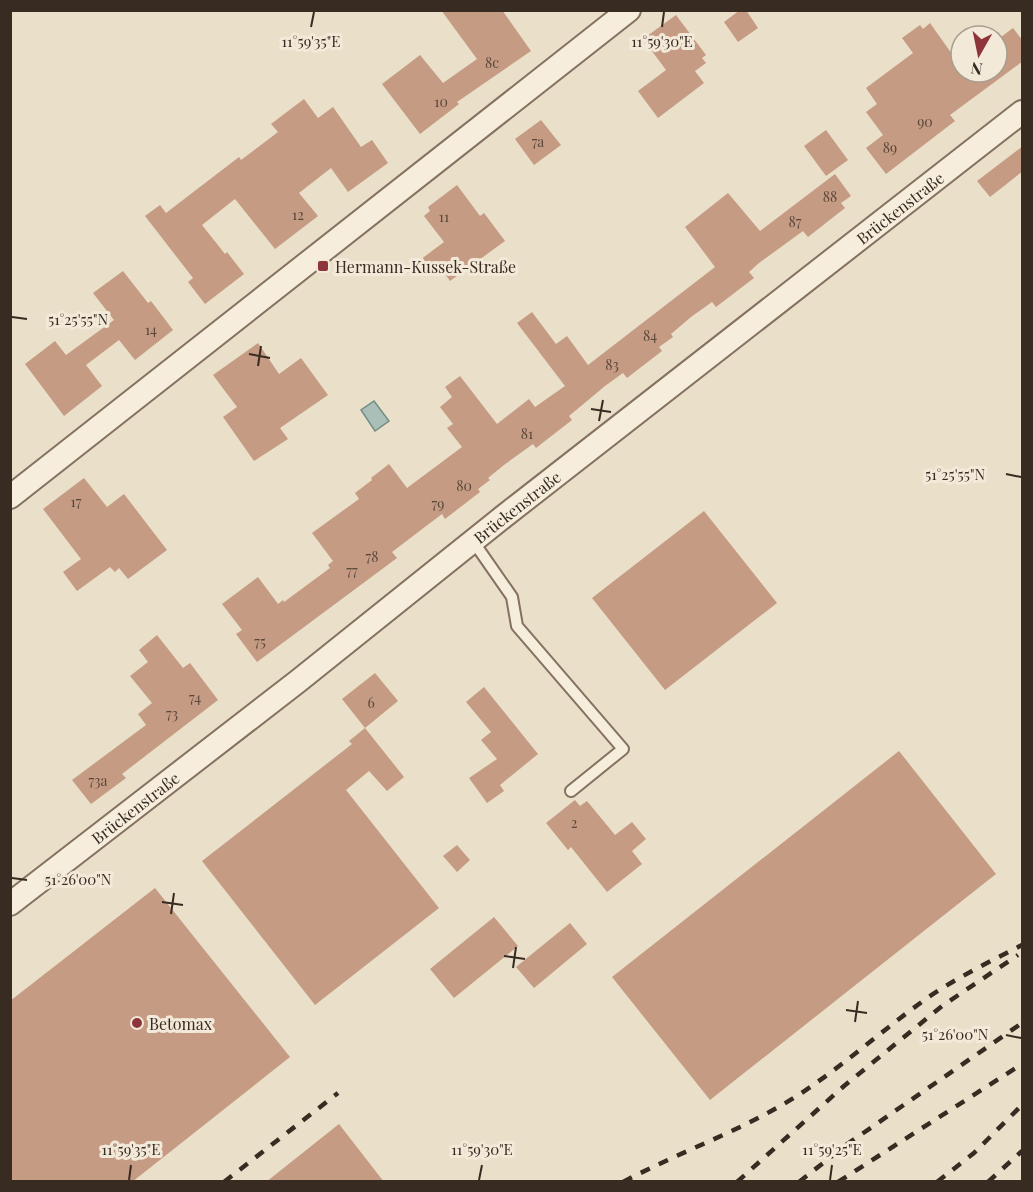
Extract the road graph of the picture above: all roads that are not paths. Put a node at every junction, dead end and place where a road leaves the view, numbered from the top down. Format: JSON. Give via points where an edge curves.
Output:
{"nodes":[{"id":1,"x":628,"y":10,"type":"edge"},
{"id":2,"x":1023,"y":112,"type":"edge"},
{"id":3,"x":10,"y":497,"type":"edge"},
{"id":4,"x":473,"y":541,"type":"junction"},
{"id":5,"x":571,"y":791,"type":"dead end"},
{"id":6,"x":10,"y":904,"type":"edge"}],
"edges":[{"from":1,"to":3,"type":"street"},
{"from":2,"to":4,"type":"street","name":"Brückenstraße"},
{"from":4,"to":5,"type":"lane","via":[[512,597],[517,626],[623,749]]},
{"from":4,"to":6,"type":"street","name":"Brückenstraße"}]}
